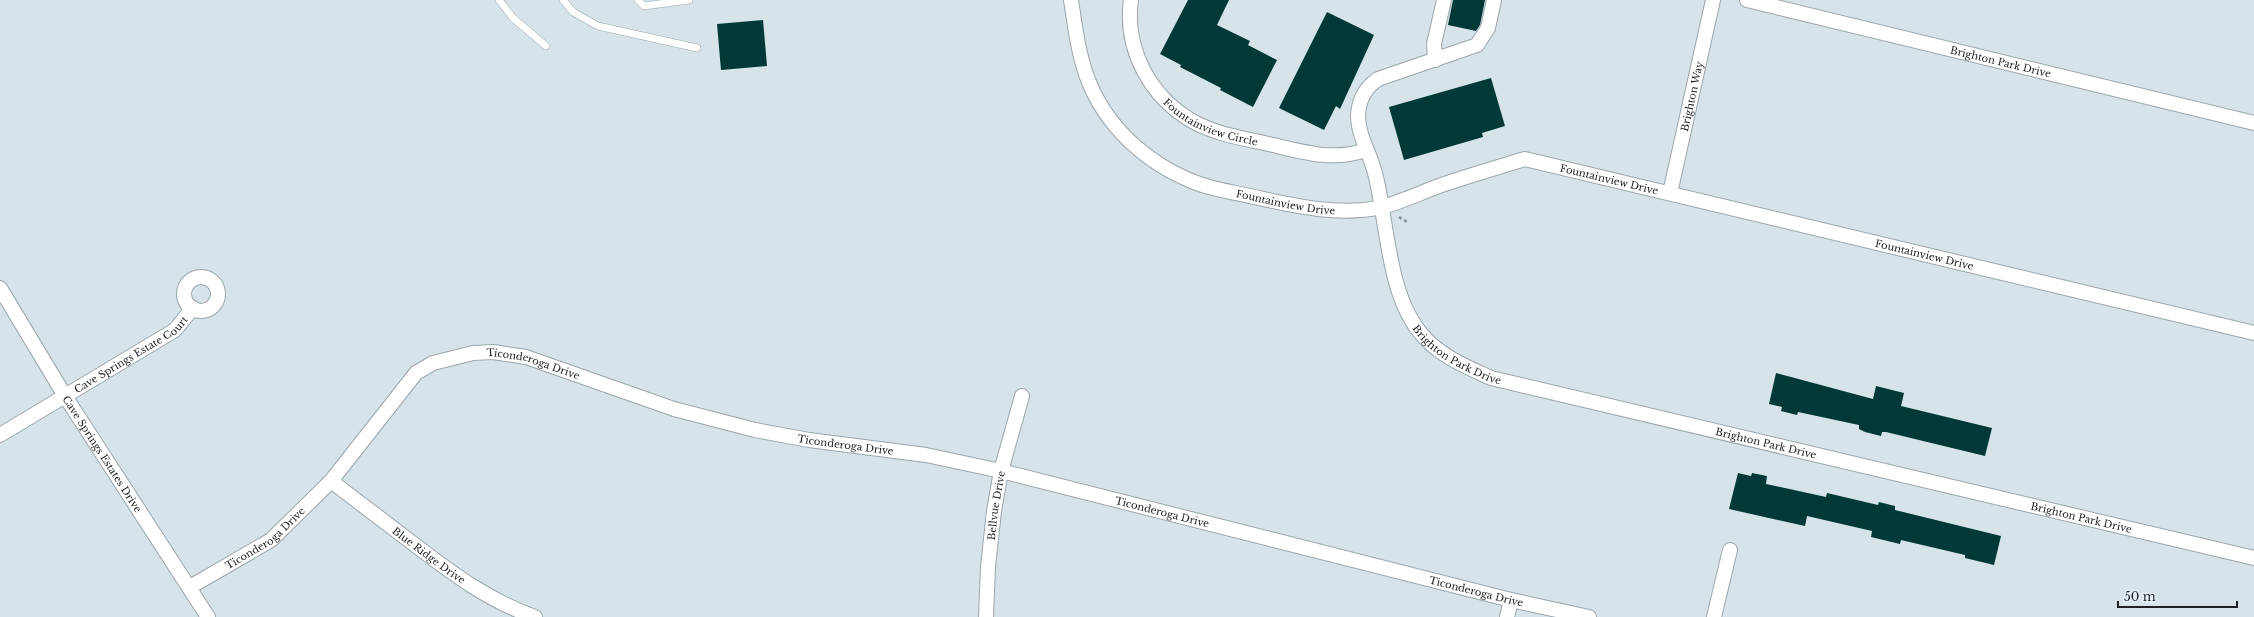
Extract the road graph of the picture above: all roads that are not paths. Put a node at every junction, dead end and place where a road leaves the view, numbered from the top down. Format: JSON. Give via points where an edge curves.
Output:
{"nodes":[{"id":1,"x":499,"y":0,"type":"edge"},
{"id":2,"x":563,"y":0,"type":"edge"},
{"id":3,"x":638,"y":0,"type":"edge"},
{"id":4,"x":689,"y":0,"type":"edge"},
{"id":5,"x":1071,"y":0,"type":"edge"},
{"id":6,"x":1131,"y":0,"type":"edge"},
{"id":7,"x":1444,"y":0,"type":"edge"},
{"id":8,"x":1494,"y":0,"type":"edge"},
{"id":9,"x":1713,"y":0,"type":"edge"},
{"id":10,"x":1747,"y":0,"type":"edge"},
{"id":11,"x":546,"y":46,"type":"dead end"},
{"id":12,"x":697,"y":48,"type":"dead end"},
{"id":13,"x":1435,"y":60,"type":"junction"},
{"id":14,"x":2254,"y":123,"type":"edge"},
{"id":15,"x":1366,"y":150,"type":"junction"},
{"id":16,"x":1670,"y":193,"type":"junction"},
{"id":17,"x":1382,"y":207,"type":"junction"},
{"id":18,"x":0,"y":288,"type":"edge"},
{"id":19,"x":192,"y":308,"type":"dead end"},
{"id":20,"x":2254,"y":333,"type":"edge"},
{"id":21,"x":65,"y":396,"type":"junction"},
{"id":22,"x":1022,"y":396,"type":"dead end"},
{"id":23,"x":0,"y":435,"type":"edge"},
{"id":24,"x":1001,"y":472,"type":"junction"},
{"id":25,"x":331,"y":481,"type":"junction"},
{"id":26,"x":1730,"y":550,"type":"dead end"},
{"id":27,"x":2254,"y":558,"type":"edge"},
{"id":28,"x":190,"y":587,"type":"junction"},
{"id":29,"x":1511,"y":600,"type":"junction"},
{"id":30,"x":208,"y":617,"type":"edge"},
{"id":31,"x":534,"y":617,"type":"edge"},
{"id":32,"x":986,"y":617,"type":"edge"},
{"id":33,"x":1507,"y":617,"type":"edge"},
{"id":34,"x":1589,"y":617,"type":"edge"},
{"id":35,"x":1714,"y":617,"type":"edge"}],
"edges":[{"from":1,"to":11,"type":"lane","via":[[513,18]]},
{"from":2,"to":12,"type":"lane","via":[[572,12],[598,26]]},
{"from":3,"to":4,"type":"lane","via":[[644,6]]},
{"from":5,"to":17,"type":"street","name":"Fountainview Drive","via":[[1079,50],[1097,99],[1118,129],[1155,162],[1196,182],[1300,208],[1322,210]]},
{"from":6,"to":15,"type":"street","name":"Fountainview Circle","via":[[1129,16],[1136,55],[1156,90],[1182,114],[1209,129],[1298,151],[1338,157]]},
{"from":7,"to":13,"type":"street","via":[[1434,44]]},
{"from":8,"to":13,"type":"street","via":[[1488,28],[1477,45]]},
{"from":9,"to":16,"type":"street","name":"Brighton Way"},
{"from":10,"to":14,"type":"street","name":"Brighton Park Drive"},
{"from":13,"to":15,"type":"street","via":[[1378,79],[1366,88],[1358,113]]},
{"from":15,"to":17,"type":"street","via":[[1375,172]]},
{"from":16,"to":17,"type":"street","name":"Fountainview Drive","via":[[1525,159],[1440,185]]},
{"from":16,"to":20,"type":"street","name":"Fountainview Drive"},
{"from":17,"to":27,"type":"street","name":"Brighton Park Drive","via":[[1394,271],[1404,307],[1423,337],[1446,356],[1491,378]]},
{"from":18,"to":21,"type":"street","name":"Cave Springs Estates Drive"},
{"from":19,"to":21,"type":"street","name":"Cave Springs Estate Court","via":[[175,330]]},
{"from":21,"to":23,"type":"street","name":"Cave Springs Estate Court"},
{"from":21,"to":28,"type":"street","name":"Cave Springs Estates Drive"},
{"from":22,"to":24,"type":"street","name":"Bellvue Drive"},
{"from":24,"to":25,"type":"street","name":"Ticonderoga Drive","via":[[926,455],[809,440],[755,430],[674,409],[526,357],[493,352],[473,353],[433,363],[416,373]]},
{"from":24,"to":29,"type":"street","name":"Ticonderoga Drive"},
{"from":24,"to":32,"type":"street","name":"Bellvue Drive","via":[[994,510]]},
{"from":25,"to":28,"type":"street","name":"Ticonderoga Drive","via":[[271,540]]},
{"from":25,"to":31,"type":"street","name":"Blue Ridge Drive","via":[[449,571],[488,597]]},
{"from":26,"to":35,"type":"street"},
{"from":28,"to":30,"type":"street","name":"Cave Springs Estates Drive"},
{"from":29,"to":33,"type":"street"},
{"from":29,"to":34,"type":"street","name":"Ticonderoga Drive"}]}
